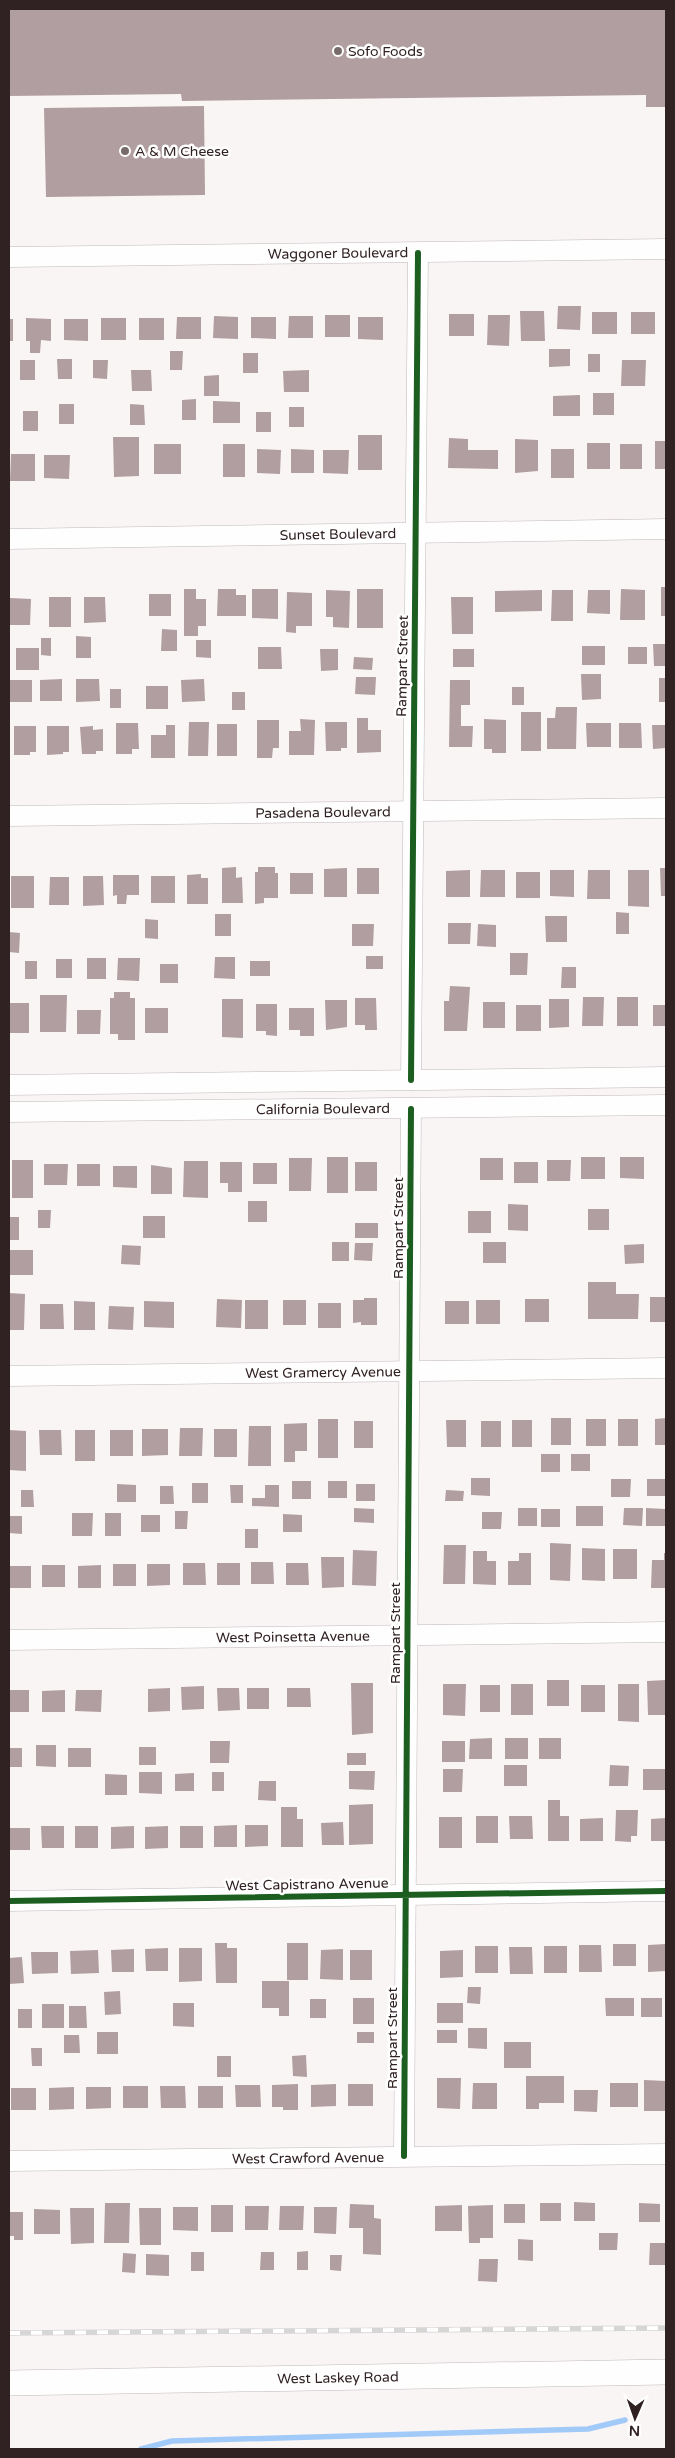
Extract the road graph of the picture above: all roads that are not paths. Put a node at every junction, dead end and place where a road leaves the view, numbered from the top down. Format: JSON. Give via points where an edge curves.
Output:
{"nodes":[{"id":1,"x":666,"y":249,"type":"edge"},
{"id":2,"x":418,"y":253,"type":"junction"},
{"id":3,"x":9,"y":257,"type":"edge"},
{"id":4,"x":666,"y":529,"type":"edge"},
{"id":5,"x":416,"y":532,"type":"junction"},
{"id":6,"x":9,"y":539,"type":"edge"},
{"id":7,"x":666,"y":808,"type":"edge"},
{"id":8,"x":412,"y":813,"type":"junction"},
{"id":9,"x":9,"y":816,"type":"edge"},
{"id":10,"x":666,"y":1077,"type":"edge"},
{"id":11,"x":411,"y":1080,"type":"junction"},
{"id":12,"x":124,"y":1084,"type":"junction"},
{"id":13,"x":9,"y":1085,"type":"edge"},
{"id":14,"x":666,"y":1104,"type":"edge"},
{"id":15,"x":411,"y":1109,"type":"junction"},
{"id":16,"x":125,"y":1110,"type":"junction"},
{"id":17,"x":9,"y":1112,"type":"edge"},
{"id":18,"x":666,"y":1368,"type":"edge"},
{"id":19,"x":410,"y":1371,"type":"junction"},
{"id":20,"x":9,"y":1376,"type":"edge"},
{"id":21,"x":666,"y":1632,"type":"edge"},
{"id":22,"x":408,"y":1635,"type":"junction"},
{"id":23,"x":9,"y":1640,"type":"edge"},
{"id":24,"x":666,"y":1891,"type":"edge"},
{"id":25,"x":406,"y":1895,"type":"junction"},
{"id":26,"x":9,"y":1901,"type":"edge"},
{"id":27,"x":666,"y":2154,"type":"edge"},
{"id":28,"x":404,"y":2156,"type":"junction"},
{"id":29,"x":9,"y":2161,"type":"edge"},
{"id":30,"x":666,"y":2372,"type":"edge"},
{"id":31,"x":9,"y":2383,"type":"edge"}],
"edges":[{"from":1,"to":2,"type":"street","name":"Waggoner Boulevard"},
{"from":2,"to":3,"type":"street","name":"Waggoner Boulevard"},
{"from":2,"to":5,"type":"street","name":"Rampart Street"},
{"from":4,"to":5,"type":"street","name":"Sunset Boulevard"},
{"from":5,"to":6,"type":"street","name":"Sunset Boulevard"},
{"from":5,"to":8,"type":"street","name":"Rampart Street"},
{"from":7,"to":8,"type":"street","name":"Pasadena Boulevard"},
{"from":8,"to":9,"type":"street","name":"Pasadena Boulevard"},
{"from":8,"to":11,"type":"street","name":"Rampart Street"},
{"from":10,"to":11,"type":"street","name":"California Boulevard"},
{"from":11,"to":12,"type":"street","name":"California Boulevard"},
{"from":11,"to":15,"type":"street","via":[[394,1090],[394,1098]]},
{"from":12,"to":13,"type":"street","name":"California Boulevard"},
{"from":12,"to":16,"type":"street"},
{"from":14,"to":15,"type":"street","name":"California Boulevard"},
{"from":15,"to":16,"type":"street","name":"California Boulevard"},
{"from":15,"to":19,"type":"street","name":"Rampart Street"},
{"from":16,"to":17,"type":"street","name":"California Boulevard"},
{"from":18,"to":19,"type":"street","name":"West Gramercy Avenue"},
{"from":19,"to":20,"type":"street","name":"West Gramercy Avenue"},
{"from":19,"to":22,"type":"street","name":"Rampart Street"},
{"from":21,"to":22,"type":"street","name":"West Poinsetta Avenue"},
{"from":22,"to":23,"type":"street","name":"West Poinsetta Avenue"},
{"from":22,"to":25,"type":"street","name":"Rampart Street"},
{"from":24,"to":25,"type":"street","name":"West Capistrano Avenue"},
{"from":25,"to":26,"type":"street","name":"West Capistrano Avenue"},
{"from":25,"to":28,"type":"street","name":"Rampart Street"},
{"from":27,"to":28,"type":"street","name":"West Crawford Avenue"},
{"from":28,"to":29,"type":"street","name":"West Crawford Avenue"},
{"from":30,"to":31,"type":"main road","name":"West Laskey Road"}]}
